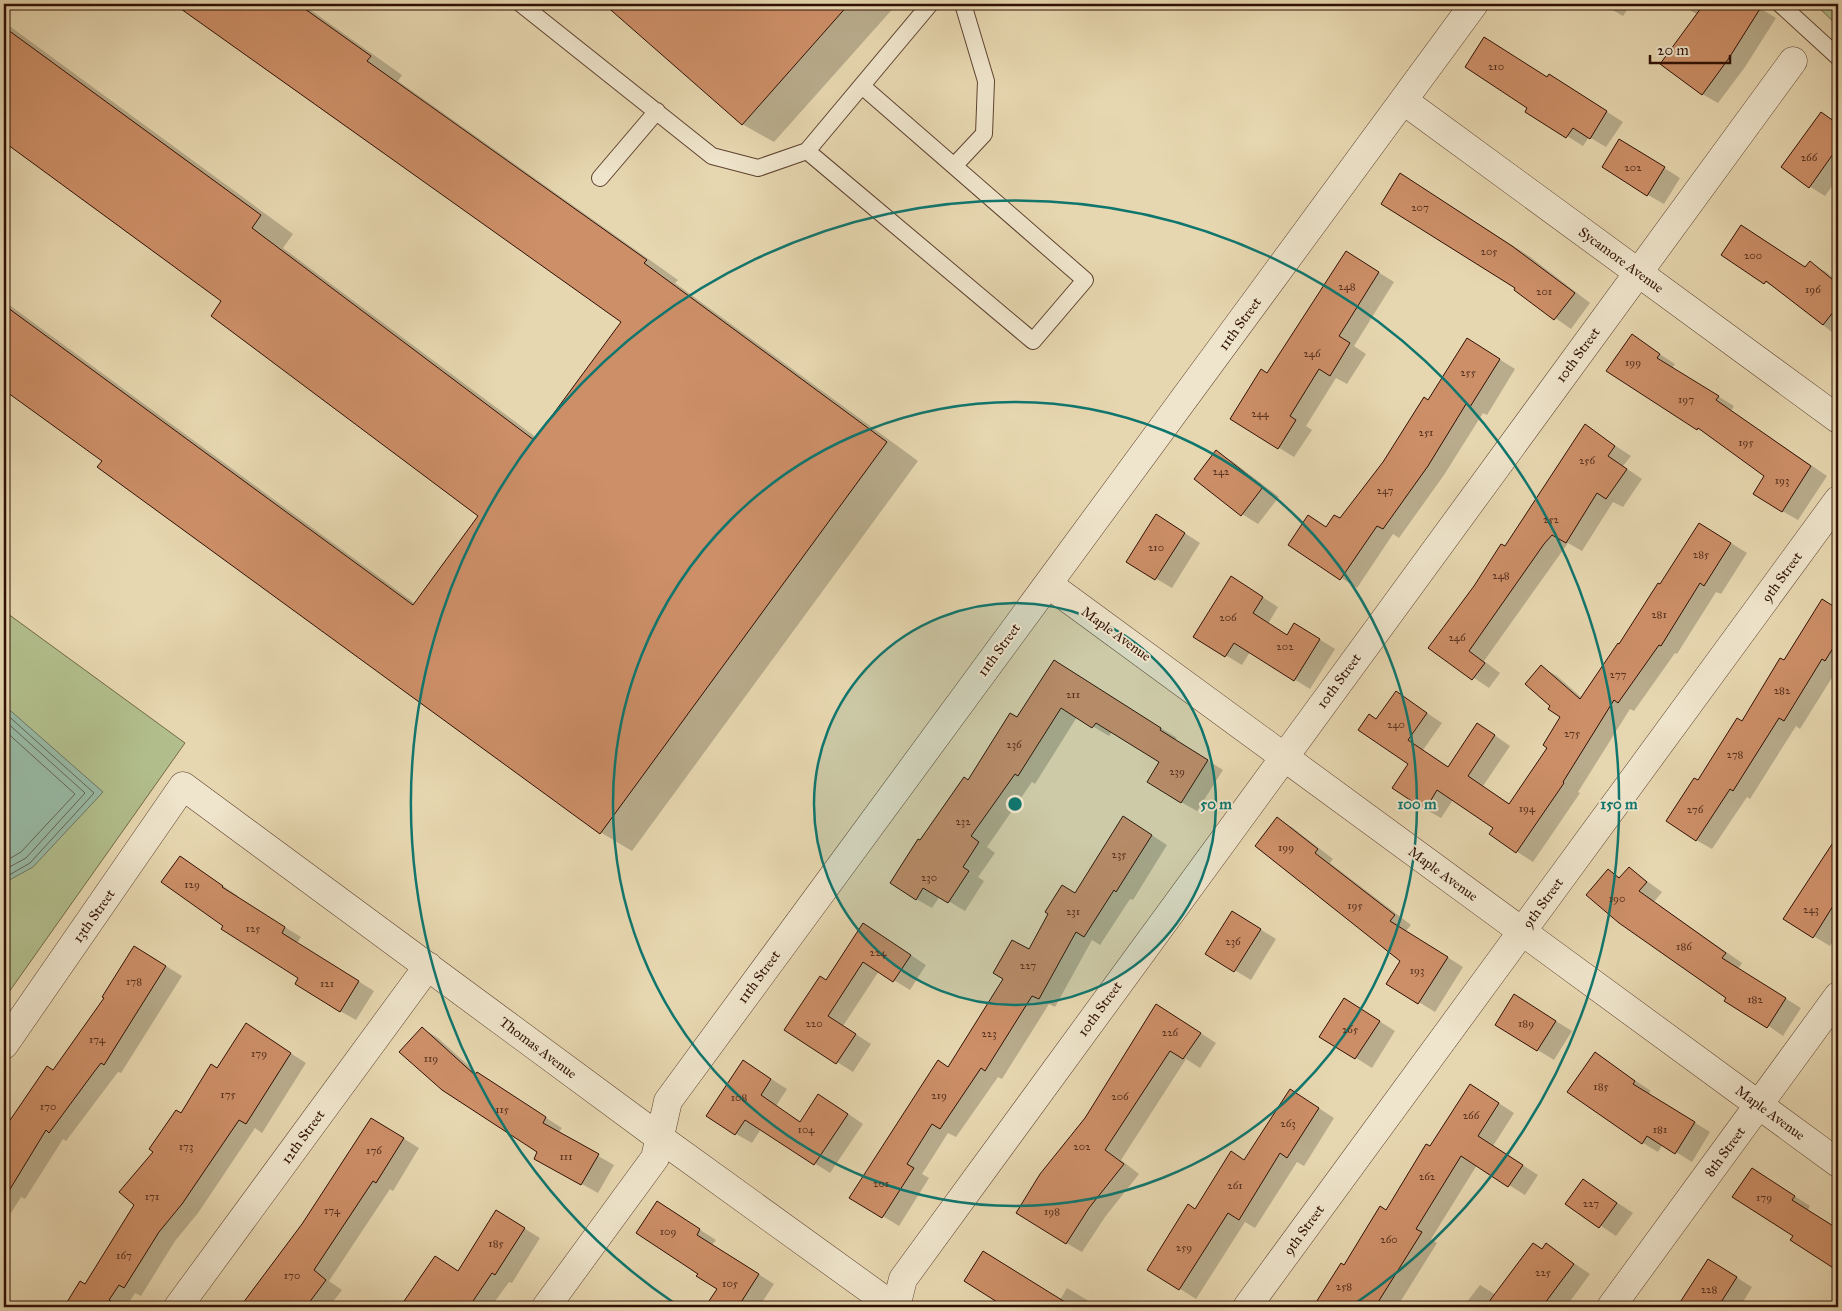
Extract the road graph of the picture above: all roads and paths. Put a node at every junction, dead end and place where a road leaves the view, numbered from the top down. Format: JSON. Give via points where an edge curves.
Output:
{"nodes":[{"id":1,"x":522,"y":4,"type":"edge"},
{"id":2,"x":930,"y":4,"type":"edge"},
{"id":3,"x":963,"y":4,"type":"edge"},
{"id":4,"x":1474,"y":4,"type":"edge"},
{"id":5,"x":1780,"y":4,"type":"edge"},
{"id":6,"x":1838,"y":57,"type":"edge"},
{"id":7,"x":1793,"y":61,"type":"dead end"},
{"id":8,"x":862,"y":86,"type":"junction"},
{"id":9,"x":1404,"y":101,"type":"junction"},
{"id":10,"x":657,"y":111,"type":"junction"},
{"id":11,"x":806,"y":151,"type":"junction"},
{"id":12,"x":954,"y":166,"type":"junction"},
{"id":13,"x":600,"y":178,"type":"dead end"},
{"id":14,"x":1638,"y":273,"type":"junction"},
{"id":15,"x":1838,"y":419,"type":"edge"},
{"id":16,"x":1838,"y":500,"type":"edge"},
{"id":17,"x":1048,"y":584,"type":"junction"},
{"id":18,"x":1283,"y":758,"type":"junction"},
{"id":19,"x":183,"y":786,"type":"joint"},
{"id":20,"x":1522,"y":932,"type":"junction"},
{"id":21,"x":428,"y":966,"type":"junction"},
{"id":22,"x":1838,"y":996,"type":"edge"},
{"id":23,"x":4,"y":1045,"type":"edge"},
{"id":24,"x":1759,"y":1105,"type":"junction"},
{"id":25,"x":660,"y":1138,"type":"junction"},
{"id":26,"x":1838,"y":1163,"type":"edge"},
{"id":27,"x":178,"y":1307,"type":"edge"},
{"id":28,"x":546,"y":1307,"type":"edge"},
{"id":29,"x":895,"y":1307,"type":"edge"},
{"id":30,"x":1247,"y":1307,"type":"edge"},
{"id":31,"x":1611,"y":1307,"type":"edge"}],
"edges":[{"from":1,"to":10,"type":"lane"},
{"from":2,"to":8,"type":"lane"},
{"from":3,"to":12,"type":"lane","via":[[986,81],[984,134]]},
{"from":4,"to":9,"type":"street","name":"11th Street"},
{"from":5,"to":6,"type":"lane"},
{"from":7,"to":14,"type":"street","name":"10th Street"},
{"from":8,"to":11,"type":"lane"},
{"from":8,"to":12,"type":"lane"},
{"from":9,"to":14,"type":"street","name":"Sycamore Avenue"},
{"from":9,"to":17,"type":"street","name":"11th Street"},
{"from":10,"to":11,"type":"lane","via":[[712,156],[758,168]]},
{"from":10,"to":13,"type":"lane"},
{"from":11,"to":12,"type":"lane","via":[[1033,341],[1085,280]]},
{"from":14,"to":15,"type":"street","name":"Sycamore Avenue"},
{"from":14,"to":18,"type":"street","name":"10th Street"},
{"from":16,"to":20,"type":"street","name":"9th Street"},
{"from":17,"to":18,"type":"street","name":"Maple Avenue"},
{"from":17,"to":25,"type":"street","name":"11th Street","via":[[668,1101]]},
{"from":18,"to":20,"type":"street","name":"Maple Avenue"},
{"from":18,"to":29,"type":"street","name":"10th Street","via":[[903,1279]]},
{"from":19,"to":21,"type":"street","name":"Thomas Avenue"},
{"from":19,"to":23,"type":"street","name":"13th Street"},
{"from":20,"to":24,"type":"street","name":"Maple Avenue"},
{"from":20,"to":30,"type":"street","name":"9th Street"},
{"from":21,"to":25,"type":"street","name":"Thomas Avenue"},
{"from":21,"to":27,"type":"street","name":"12th Street"},
{"from":22,"to":24,"type":"street","name":"8th Street"},
{"from":24,"to":26,"type":"street","name":"Maple Avenue"},
{"from":24,"to":31,"type":"street","name":"8th Street"},
{"from":25,"to":28,"type":"street","name":"11th Street","via":[[653,1161]]},
{"from":25,"to":29,"type":"street","name":"Thomas Avenue"}]}
